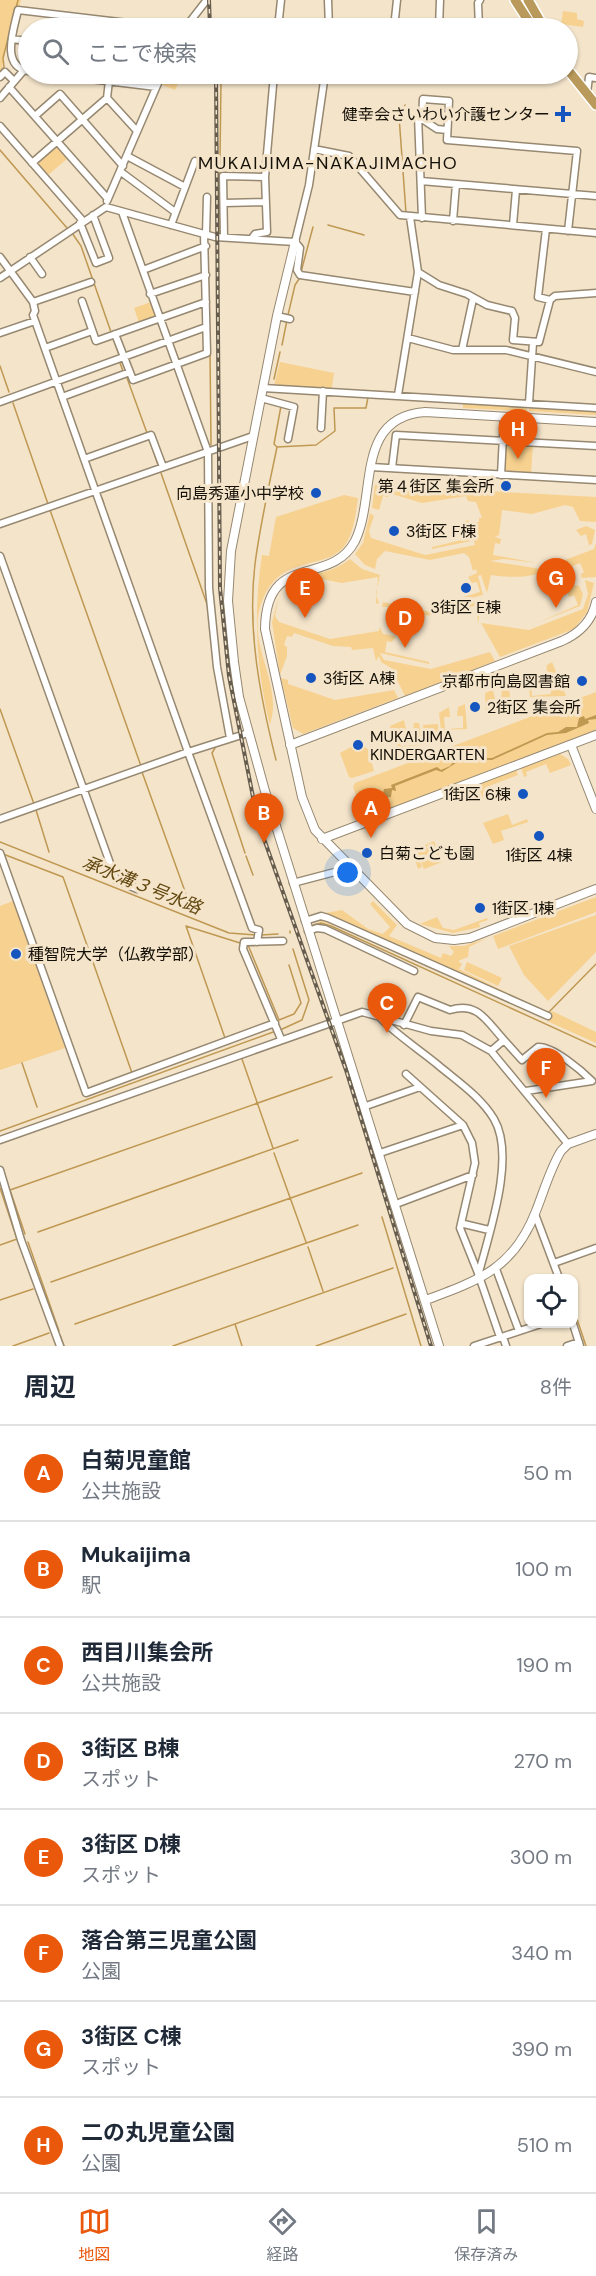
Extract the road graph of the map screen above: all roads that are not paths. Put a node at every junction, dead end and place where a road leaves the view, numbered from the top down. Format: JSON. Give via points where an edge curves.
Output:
{"nodes":[{"id":1,"x":281,"y":0,"type":"edge"},
{"id":2,"x":328,"y":0,"type":"edge"},
{"id":3,"x":397,"y":0,"type":"edge"},
{"id":4,"x":440,"y":0,"type":"edge"},
{"id":5,"x":480,"y":0,"type":"edge"},
{"id":6,"x":509,"y":0,"type":"edge"},
{"id":7,"x":515,"y":0,"type":"edge"},
{"id":8,"x":521,"y":0,"type":"edge"},
{"id":9,"x":528,"y":0,"type":"edge"},
{"id":10,"x":203,"y":2,"type":"edge"},
{"id":11,"x":83,"y":18,"type":"edge"},
{"id":12,"x":192,"y":18,"type":"edge"},
{"id":13,"x":279,"y":18,"type":"edge"},
{"id":14,"x":329,"y":18,"type":"edge"},
{"id":15,"x":395,"y":18,"type":"edge"},
{"id":16,"x":439,"y":18,"type":"edge"},
{"id":17,"x":479,"y":18,"type":"edge"},
{"id":18,"x":520,"y":18,"type":"edge"},
{"id":19,"x":527,"y":18,"type":"edge"},
{"id":20,"x":533,"y":18,"type":"edge"},
{"id":21,"x":538,"y":18,"type":"edge"},
{"id":22,"x":12,"y":39,"type":"junction"},
{"id":23,"x":18,"y":40,"type":"edge"},
{"id":24,"x":18,"y":64,"type":"edge"},
{"id":25,"x":0,"y":77,"type":"edge"},
{"id":26,"x":18,"y":77,"type":"edge"},
{"id":27,"x":593,"y":78,"type":"edge"},
{"id":28,"x":14,"y":81,"type":"junction"},
{"id":29,"x":578,"y":83,"type":"edge"},
{"id":30,"x":109,"y":84,"type":"edge"},
{"id":31,"x":133,"y":84,"type":"edge"},
{"id":32,"x":157,"y":84,"type":"edge"},
{"id":33,"x":273,"y":84,"type":"edge"},
{"id":34,"x":324,"y":84,"type":"edge"},
{"id":35,"x":9,"y":87,"type":"junction"},
{"id":36,"x":156,"y":87,"type":"junction"},
{"id":37,"x":587,"y":93,"type":"junction"},
{"id":38,"x":0,"y":98,"type":"edge"},
{"id":39,"x":107,"y":98,"type":"junction"},
{"id":40,"x":596,"y":105,"type":"edge"},
{"id":41,"x":35,"y":116,"type":"junction"},
{"id":42,"x":422,"y":118,"type":"junction"},
{"id":43,"x":83,"y":119,"type":"junction"},
{"id":44,"x":0,"y":126,"type":"edge"},
{"id":45,"x":447,"y":130,"type":"junction"},
{"id":46,"x":137,"y":131,"type":"junction"},
{"id":47,"x":3,"y":134,"type":"edge"},
{"id":48,"x":58,"y":142,"type":"junction"},
{"id":49,"x":314,"y":149,"type":"junction"},
{"id":50,"x":127,"y":156,"type":"junction"},
{"id":51,"x":195,"y":161,"type":"dead end"},
{"id":52,"x":32,"y":162,"type":"junction"},
{"id":53,"x":122,"y":169,"type":"junction"},
{"id":54,"x":265,"y":177,"type":"junction"},
{"id":55,"x":421,"y":181,"type":"junction"},
{"id":56,"x":456,"y":184,"type":"junction"},
{"id":57,"x":184,"y":187,"type":"junction"},
{"id":58,"x":516,"y":190,"type":"junction"},
{"id":59,"x":572,"y":194,"type":"junction"},
{"id":60,"x":596,"y":196,"type":"edge"},
{"id":61,"x":207,"y":197,"type":"dead end"},
{"id":62,"x":108,"y":199,"type":"junction"},
{"id":63,"x":224,"y":202,"type":"junction"},
{"id":64,"x":266,"y":202,"type":"junction"},
{"id":65,"x":106,"y":207,"type":"junction"},
{"id":66,"x":122,"y":212,"type":"junction"},
{"id":67,"x":175,"y":212,"type":"junction"},
{"id":68,"x":93,"y":215,"type":"junction"},
{"id":69,"x":410,"y":217,"type":"junction"},
{"id":70,"x":422,"y":218,"type":"junction"},
{"id":71,"x":453,"y":221,"type":"junction"},
{"id":72,"x":82,"y":222,"type":"junction"},
{"id":73,"x":171,"y":225,"type":"junction"},
{"id":74,"x":513,"y":225,"type":"junction"},
{"id":75,"x":546,"y":229,"type":"junction"},
{"id":76,"x":568,"y":231,"type":"junction"},
{"id":77,"x":596,"y":233,"type":"edge"},
{"id":78,"x":205,"y":234,"type":"junction"},
{"id":79,"x":224,"y":237,"type":"junction"},
{"id":80,"x":101,"y":238,"type":"junction"},
{"id":81,"x":252,"y":238,"type":"junction"},
{"id":82,"x":295,"y":242,"type":"junction"},
{"id":83,"x":88,"y":243,"type":"junction"},
{"id":84,"x":206,"y":246,"type":"junction"},
{"id":85,"x":0,"y":257,"type":"edge"},
{"id":86,"x":30,"y":257,"type":"junction"},
{"id":87,"x":142,"y":270,"type":"junction"},
{"id":88,"x":10,"y":272,"type":"junction"},
{"id":89,"x":418,"y":272,"type":"junction"},
{"id":90,"x":42,"y":274,"type":"dead end"},
{"id":91,"x":206,"y":275,"type":"junction"},
{"id":92,"x":0,"y":278,"type":"edge"},
{"id":93,"x":92,"y":282,"type":"dead end"},
{"id":94,"x":415,"y":292,"type":"junction"},
{"id":95,"x":596,"y":293,"type":"edge"},
{"id":96,"x":150,"y":294,"type":"junction"},
{"id":97,"x":473,"y":299,"type":"junction"},
{"id":98,"x":550,"y":300,"type":"junction"},
{"id":99,"x":82,"y":301,"type":"dead end"},
{"id":100,"x":33,"y":302,"type":"junction"},
{"id":101,"x":206,"y":302,"type":"junction"},
{"id":102,"x":277,"y":316,"type":"junction"},
{"id":103,"x":160,"y":318,"type":"junction"},
{"id":104,"x":288,"y":319,"type":"dead end"},
{"id":105,"x":35,"y":321,"type":"junction"},
{"id":106,"x":206,"y":327,"type":"junction"},
{"id":107,"x":92,"y":331,"type":"junction"},
{"id":108,"x":0,"y":333,"type":"edge"},
{"id":109,"x":115,"y":334,"type":"junction"},
{"id":110,"x":408,"y":338,"type":"junction"},
{"id":111,"x":168,"y":342,"type":"junction"},
{"id":112,"x":533,"y":343,"type":"junction"},
{"id":113,"x":45,"y":348,"type":"junction"},
{"id":114,"x":462,"y":350,"type":"junction"},
{"id":115,"x":532,"y":356,"type":"junction"},
{"id":116,"x":124,"y":358,"type":"junction"},
{"id":117,"x":176,"y":364,"type":"junction"},
{"id":118,"x":130,"y":372,"type":"junction"},
{"id":119,"x":596,"y":372,"type":"edge"},
{"id":120,"x":57,"y":382,"type":"junction"},
{"id":121,"x":263,"y":388,"type":"junction"},
{"id":122,"x":323,"y":391,"type":"junction"},
{"id":123,"x":398,"y":395,"type":"junction"},
{"id":124,"x":62,"y":397,"type":"junction"},
{"id":125,"x":261,"y":398,"type":"junction"},
{"id":126,"x":0,"y":402,"type":"edge"},
{"id":127,"x":529,"y":403,"type":"junction"},
{"id":128,"x":596,"y":408,"type":"edge"},
{"id":129,"x":504,"y":417,"type":"junction"},
{"id":130,"x":596,"y":422,"type":"edge"},
{"id":131,"x":321,"y":428,"type":"dead end"},
{"id":132,"x":253,"y":436,"type":"junction"},
{"id":133,"x":288,"y":439,"type":"dead end"},
{"id":134,"x":503,"y":441,"type":"junction"},
{"id":135,"x":596,"y":446,"type":"edge"},
{"id":136,"x":208,"y":452,"type":"junction"},
{"id":137,"x":84,"y":459,"type":"junction"},
{"id":138,"x":163,"y":467,"type":"junction"},
{"id":139,"x":371,"y":467,"type":"junction"},
{"id":140,"x":392,"y":468,"type":"junction"},
{"id":141,"x":501,"y":475,"type":"junction"},
{"id":142,"x":596,"y":480,"type":"edge"},
{"id":143,"x":96,"y":490,"type":"junction"},
{"id":144,"x":0,"y":524,"type":"edge"},
{"id":145,"x":0,"y":556,"type":"edge"},
{"id":146,"x":596,"y":602,"type":"edge"},
{"id":147,"x":248,"y":733,"type":"junction"},
{"id":148,"x":596,"y":735,"type":"edge"},
{"id":149,"x":230,"y":738,"type":"junction"},
{"id":150,"x":290,"y":745,"type":"junction"},
{"id":151,"x":571,"y":745,"type":"junction"},
{"id":152,"x":189,"y":752,"type":"junction"},
{"id":153,"x":83,"y":790,"type":"junction"},
{"id":154,"x":596,"y":809,"type":"edge"},
{"id":155,"x":0,"y":819,"type":"edge"},
{"id":156,"x":322,"y":839,"type":"junction"},
{"id":157,"x":0,"y":853,"type":"edge"},
{"id":158,"x":350,"y":868,"type":"junction"},
{"id":159,"x":293,"y":883,"type":"junction"},
{"id":160,"x":137,"y":889,"type":"dead end"},
{"id":161,"x":596,"y":889,"type":"edge"},
{"id":162,"x":307,"y":927,"type":"junction"},
{"id":163,"x":257,"y":941,"type":"junction"},
{"id":164,"x":283,"y":941,"type":"dead end"},
{"id":165,"x":414,"y":971,"type":"dead end"},
{"id":166,"x":378,"y":1015,"type":"junction"},
{"id":167,"x":548,"y":1016,"type":"dead end"},
{"id":168,"x":339,"y":1019,"type":"junction"},
{"id":169,"x":404,"y":1025,"type":"junction"},
{"id":170,"x":278,"y":1030,"type":"junction"},
{"id":171,"x":504,"y":1040,"type":"junction"},
{"id":172,"x":491,"y":1051,"type":"junction"},
{"id":173,"x":406,"y":1074,"type":"dead end"},
{"id":174,"x":420,"y":1087,"type":"junction"},
{"id":175,"x":526,"y":1091,"type":"junction"},
{"id":176,"x":366,"y":1106,"type":"junction"},
{"id":177,"x":463,"y":1125,"type":"junction"},
{"id":178,"x":596,"y":1134,"type":"edge"},
{"id":179,"x":0,"y":1140,"type":"edge"},
{"id":180,"x":568,"y":1144,"type":"junction"},
{"id":181,"x":380,"y":1153,"type":"junction"},
{"id":182,"x":0,"y":1170,"type":"edge"},
{"id":183,"x":473,"y":1175,"type":"junction"},
{"id":184,"x":396,"y":1204,"type":"junction"},
{"id":185,"x":535,"y":1214,"type":"junction"},
{"id":186,"x":464,"y":1224,"type":"dead end"},
{"id":187,"x":489,"y":1230,"type":"junction"},
{"id":188,"x":596,"y":1248,"type":"edge"},
{"id":189,"x":554,"y":1263,"type":"junction"},
{"id":190,"x":496,"y":1269,"type":"junction"},
{"id":191,"x":558,"y":1274,"type":"edge"},
{"id":192,"x":478,"y":1278,"type":"junction"},
{"id":193,"x":426,"y":1300,"type":"junction"},
{"id":194,"x":527,"y":1328,"type":"edge"},
{"id":195,"x":574,"y":1328,"type":"edge"},
{"id":196,"x":519,"y":1331,"type":"junction"},
{"id":197,"x":502,"y":1337,"type":"junction"},
{"id":198,"x":579,"y":1344,"type":"edge"},
{"id":199,"x":60,"y":1346,"type":"edge"},
{"id":200,"x":439,"y":1346,"type":"edge"},
{"id":201,"x":474,"y":1346,"type":"edge"},
{"id":202,"x":506,"y":1346,"type":"edge"},
{"id":203,"x":567,"y":1346,"type":"edge"}],
"edges":[{"from":1,"to":13,"type":"street"},
{"from":2,"to":14,"type":"street"},
{"from":3,"to":15,"type":"street"},
{"from":4,"to":16,"type":"street"},
{"from":5,"to":17,"type":"street"},
{"from":6,"to":18,"type":"highway"},
{"from":7,"to":19,"type":"highway"},
{"from":8,"to":20,"type":"highway"},
{"from":9,"to":21,"type":"highway"},
{"from":10,"to":12,"type":"street"},
{"from":11,"to":22,"type":"street","via":[[18,10]]},
{"from":22,"to":23,"type":"street"},
{"from":22,"to":24,"type":"street","via":[[9,52]]},
{"from":25,"to":28,"type":"street","via":[[5,72]]},
{"from":26,"to":28,"type":"street"},
{"from":27,"to":37,"type":"street"},
{"from":28,"to":35,"type":"street"},
{"from":29,"to":37,"type":"highway"},
{"from":30,"to":39,"type":"street"},
{"from":31,"to":36,"type":"street"},
{"from":32,"to":36,"type":"street"},
{"from":33,"to":54,"type":"street"},
{"from":34,"to":49,"type":"street"},
{"from":35,"to":38,"type":"street"},
{"from":35,"to":41,"type":"street"},
{"from":36,"to":46,"type":"street"},
{"from":37,"to":40,"type":"highway"},
{"from":39,"to":43,"type":"street"},
{"from":39,"to":46,"type":"street"},
{"from":41,"to":43,"type":"street","via":[[60,94]]},
{"from":41,"to":48,"type":"street"},
{"from":42,"to":45,"type":"street","via":[[437,129]]},
{"from":42,"to":45,"type":"street","via":[[423,99],[449,100]]},
{"from":42,"to":55,"type":"street","via":[[418,116]]},
{"from":43,"to":48,"type":"street"},
{"from":43,"to":53,"type":"street"},
{"from":44,"to":47,"type":"street"},
{"from":45,"to":59,"type":"street","via":[[447,140],[577,151]]},
{"from":46,"to":50,"type":"street"},
{"from":47,"to":52,"type":"street"},
{"from":48,"to":52,"type":"street"},
{"from":48,"to":62,"type":"street"},
{"from":49,"to":69,"type":"street","via":[[349,156],[396,212]]},
{"from":49,"to":82,"type":"street"},
{"from":50,"to":53,"type":"street"},
{"from":50,"to":57,"type":"street"},
{"from":51,"to":57,"type":"street"},
{"from":52,"to":72,"type":"street"},
{"from":53,"to":62,"type":"street"},
{"from":53,"to":67,"type":"street"},
{"from":54,"to":63,"type":"street","via":[[224,176]]},
{"from":54,"to":64,"type":"street"},
{"from":55,"to":56,"type":"street"},
{"from":55,"to":70,"type":"street"},
{"from":56,"to":58,"type":"street"},
{"from":56,"to":71,"type":"street"},
{"from":57,"to":67,"type":"street"},
{"from":58,"to":59,"type":"street"},
{"from":58,"to":74,"type":"street"},
{"from":59,"to":60,"type":"street"},
{"from":59,"to":76,"type":"street"},
{"from":61,"to":78,"type":"street"},
{"from":62,"to":65,"type":"street"},
{"from":63,"to":64,"type":"street"},
{"from":63,"to":79,"type":"street"},
{"from":64,"to":81,"type":"street","via":[[267,232]]},
{"from":65,"to":66,"type":"street"},
{"from":65,"to":68,"type":"street"},
{"from":66,"to":73,"type":"street"},
{"from":66,"to":87,"type":"street"},
{"from":67,"to":73,"type":"street"},
{"from":68,"to":72,"type":"street"},
{"from":68,"to":80,"type":"street"},
{"from":69,"to":70,"type":"street"},
{"from":69,"to":89,"type":"street"},
{"from":70,"to":71,"type":"street"},
{"from":71,"to":74,"type":"street"},
{"from":72,"to":83,"type":"street"},
{"from":72,"to":86,"type":"street"},
{"from":73,"to":78,"type":"street"},
{"from":74,"to":75,"type":"street"},
{"from":75,"to":76,"type":"street"},
{"from":75,"to":98,"type":"street","via":[[538,297]]},
{"from":76,"to":77,"type":"street"},
{"from":78,"to":79,"type":"street"},
{"from":78,"to":84,"type":"street"},
{"from":79,"to":81,"type":"street"},
{"from":80,"to":83,"type":"street"},
{"from":80,"to":83,"type":"street","via":[[109,258],[96,263]]},
{"from":81,"to":82,"type":"street"},
{"from":82,"to":94,"type":"street","via":[[300,248],[300,275]]},
{"from":82,"to":102,"type":"street"},
{"from":84,"to":87,"type":"street"},
{"from":84,"to":91,"type":"street"},
{"from":85,"to":88,"type":"street"},
{"from":86,"to":88,"type":"street"},
{"from":86,"to":90,"type":"street"},
{"from":87,"to":96,"type":"street"},
{"from":88,"to":92,"type":"street"},
{"from":88,"to":100,"type":"street"},
{"from":89,"to":94,"type":"street"},
{"from":89,"to":97,"type":"street"},
{"from":91,"to":96,"type":"street"},
{"from":91,"to":101,"type":"street"},
{"from":93,"to":100,"type":"street"},
{"from":94,"to":110,"type":"street"},
{"from":95,"to":98,"type":"street","via":[[555,296]]},
{"from":96,"to":103,"type":"street"},
{"from":97,"to":112,"type":"street","via":[[512,311],[513,340]]},
{"from":97,"to":114,"type":"street"},
{"from":98,"to":112,"type":"street","via":[[539,342]]},
{"from":99,"to":107,"type":"street"},
{"from":100,"to":105,"type":"street"},
{"from":101,"to":103,"type":"street"},
{"from":101,"to":106,"type":"street"},
{"from":102,"to":104,"type":"street"},
{"from":102,"to":121,"type":"street"},
{"from":103,"to":109,"type":"street"},
{"from":103,"to":111,"type":"street"},
{"from":105,"to":108,"type":"street"},
{"from":105,"to":113,"type":"street"},
{"from":106,"to":111,"type":"street"},
{"from":106,"to":117,"type":"street","via":[[207,353]]},
{"from":107,"to":109,"type":"street","via":[[96,341]]},
{"from":107,"to":113,"type":"street"},
{"from":109,"to":116,"type":"street"},
{"from":110,"to":114,"type":"street"},
{"from":110,"to":123,"type":"street"},
{"from":111,"to":116,"type":"street"},
{"from":111,"to":117,"type":"street"},
{"from":112,"to":115,"type":"street"},
{"from":113,"to":120,"type":"street"},
{"from":114,"to":115,"type":"street","via":[[506,350]]},
{"from":115,"to":119,"type":"street"},
{"from":115,"to":127,"type":"street"},
{"from":116,"to":118,"type":"street"},
{"from":116,"to":120,"type":"street"},
{"from":117,"to":118,"type":"street","via":[[133,380]]},
{"from":117,"to":136,"type":"street"},
{"from":118,"to":124,"type":"street"},
{"from":120,"to":124,"type":"street"},
{"from":120,"to":126,"type":"street"},
{"from":121,"to":122,"type":"street"},
{"from":121,"to":125,"type":"street"},
{"from":122,"to":123,"type":"street"},
{"from":122,"to":131,"type":"street"},
{"from":123,"to":127,"type":"street"},
{"from":124,"to":137,"type":"street"},
{"from":125,"to":132,"type":"street"},
{"from":125,"to":133,"type":"street","via":[[294,407]]},
{"from":127,"to":128,"type":"street"},
{"from":129,"to":130,"type":"street"},
{"from":129,"to":134,"type":"street"},
{"from":129,"to":139,"type":"street","via":[[425,412],[403,417],[382,434]]},
{"from":132,"to":136,"type":"street"},
{"from":132,"to":147,"type":"street","via":[[228,582],[234,662]]},
{"from":134,"to":135,"type":"street"},
{"from":134,"to":140,"type":"street","via":[[396,435]]},
{"from":134,"to":141,"type":"street"},
{"from":136,"to":138,"type":"street"},
{"from":136,"to":149,"type":"street","via":[[209,588],[217,667]]},
{"from":137,"to":138,"type":"street","via":[[151,435]]},
{"from":137,"to":143,"type":"street"},
{"from":138,"to":143,"type":"street"},
{"from":139,"to":140,"type":"street"},
{"from":139,"to":150,"type":"street","via":[[359,531],[348,552],[332,563],[292,575],[268,603],[267,644]]},
{"from":140,"to":141,"type":"street"},
{"from":141,"to":142,"type":"street"},
{"from":143,"to":144,"type":"street"},
{"from":143,"to":152,"type":"street"},
{"from":145,"to":153,"type":"street"},
{"from":146,"to":150,"type":"street","via":[[586,625],[573,636]]},
{"from":147,"to":149,"type":"street"},
{"from":147,"to":159,"type":"street"},
{"from":148,"to":151,"type":"street"},
{"from":149,"to":152,"type":"street"},
{"from":150,"to":156,"type":"street","via":[[302,797]]},
{"from":151,"to":154,"type":"street"},
{"from":151,"to":156,"type":"street"},
{"from":152,"to":153,"type":"street"},
{"from":152,"to":163,"type":"street","via":[[252,928],[258,931]]},
{"from":153,"to":155,"type":"street"},
{"from":153,"to":160,"type":"street","via":[[116,880]]},
{"from":156,"to":158,"type":"street"},
{"from":157,"to":170,"type":"street","via":[[86,1093]]},
{"from":158,"to":159,"type":"street"},
{"from":158,"to":161,"type":"street","via":[[407,924],[427,936],[442,939],[470,938]]},
{"from":159,"to":162,"type":"street"},
{"from":162,"to":165,"type":"street","via":[[326,929]]},
{"from":162,"to":167,"type":"street","via":[[321,916],[328,918]]},
{"from":162,"to":168,"type":"street"},
{"from":163,"to":164,"type":"street"},
{"from":163,"to":170,"type":"street","via":[[244,942],[243,949]]},
{"from":166,"to":168,"type":"street","via":[[363,1012]]},
{"from":166,"to":169,"type":"street"},
{"from":166,"to":187,"type":"street","via":[[494,1118],[502,1144],[502,1162]]},
{"from":168,"to":170,"type":"street"},
{"from":168,"to":176,"type":"street"},
{"from":169,"to":171,"type":"street","via":[[418,997],[450,1010],[472,1008]]},
{"from":169,"to":172,"type":"street","via":[[462,1035]]},
{"from":170,"to":179,"type":"street"},
{"from":171,"to":172,"type":"street"},
{"from":171,"to":175,"type":"street","via":[[522,1059],[538,1047],[556,1052],[592,1081]]},
{"from":172,"to":175,"type":"street"},
{"from":173,"to":174,"type":"street"},
{"from":174,"to":176,"type":"street"},
{"from":174,"to":177,"type":"street"},
{"from":175,"to":180,"type":"street"},
{"from":176,"to":181,"type":"street"},
{"from":177,"to":181,"type":"street"},
{"from":177,"to":183,"type":"street","via":[[475,1155]]},
{"from":178,"to":180,"type":"street"},
{"from":180,"to":185,"type":"street","via":[[557,1158]]},
{"from":181,"to":184,"type":"street"},
{"from":182,"to":199,"type":"street"},
{"from":183,"to":184,"type":"street"},
{"from":183,"to":192,"type":"street","via":[[460,1228]]},
{"from":184,"to":193,"type":"street"},
{"from":185,"to":189,"type":"street"},
{"from":185,"to":190,"type":"street","via":[[524,1240]]},
{"from":186,"to":187,"type":"street"},
{"from":187,"to":192,"type":"street"},
{"from":188,"to":189,"type":"street"},
{"from":189,"to":191,"type":"street"},
{"from":190,"to":192,"type":"street"},
{"from":190,"to":196,"type":"street"},
{"from":192,"to":193,"type":"street"},
{"from":192,"to":197,"type":"street"},
{"from":193,"to":200,"type":"street"},
{"from":194,"to":196,"type":"street"},
{"from":195,"to":198,"type":"street"},
{"from":196,"to":197,"type":"street"},
{"from":197,"to":201,"type":"street"},
{"from":197,"to":202,"type":"street"},
{"from":198,"to":203,"type":"street"}]}
